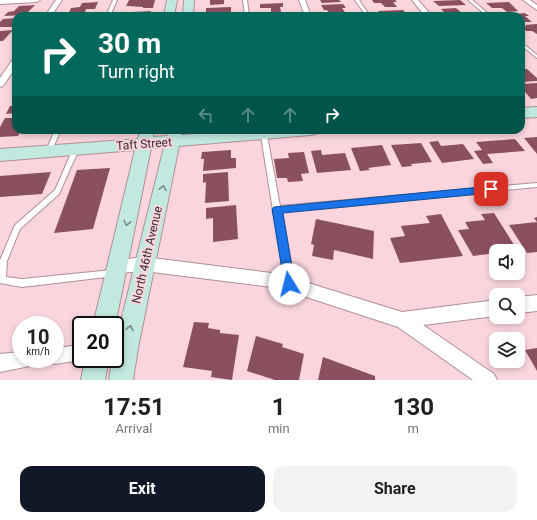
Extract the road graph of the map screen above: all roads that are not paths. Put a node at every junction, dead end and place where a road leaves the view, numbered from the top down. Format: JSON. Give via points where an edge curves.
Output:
{"nodes":[{"id":1,"x":37,"y":0,"type":"edge"},
{"id":2,"x":59,"y":0,"type":"edge"},
{"id":3,"x":115,"y":0,"type":"edge"},
{"id":4,"x":172,"y":0,"type":"edge"},
{"id":5,"x":189,"y":0,"type":"edge"},
{"id":6,"x":245,"y":0,"type":"edge"},
{"id":7,"x":302,"y":0,"type":"edge"},
{"id":8,"x":357,"y":0,"type":"edge"},
{"id":9,"x":415,"y":0,"type":"edge"},
{"id":10,"x":470,"y":0,"type":"edge"},
{"id":11,"x":526,"y":0,"type":"edge"},
{"id":12,"x":0,"y":2,"type":"edge"},
{"id":13,"x":537,"y":8,"type":"edge"},
{"id":14,"x":51,"y":12,"type":"edge"},
{"id":15,"x":110,"y":12,"type":"edge"},
{"id":16,"x":170,"y":12,"type":"edge"},
{"id":17,"x":188,"y":12,"type":"edge"},
{"id":18,"x":246,"y":12,"type":"edge"},
{"id":19,"x":306,"y":12,"type":"edge"},
{"id":20,"x":365,"y":12,"type":"edge"},
{"id":21,"x":426,"y":12,"type":"edge"},
{"id":22,"x":484,"y":12,"type":"edge"},
{"id":23,"x":525,"y":46,"type":"edge"},
{"id":24,"x":537,"y":57,"type":"edge"},
{"id":25,"x":12,"y":67,"type":"edge"},
{"id":26,"x":0,"y":84,"type":"edge"},
{"id":27,"x":537,"y":112,"type":"edge"},
{"id":28,"x":525,"y":113,"type":"edge"},
{"id":29,"x":56,"y":134,"type":"edge"},
{"id":30,"x":218,"y":134,"type":"edge"},
{"id":31,"x":263,"y":134,"type":"edge"},
{"id":32,"x":174,"y":136,"type":"edge"},
{"id":33,"x":145,"y":137,"type":"edge"},
{"id":34,"x":76,"y":149,"type":"junction"},
{"id":35,"x":49,"y":151,"type":"junction"},
{"id":36,"x":0,"y":155,"type":"edge"},
{"id":37,"x":537,"y":185,"type":"edge"},
{"id":38,"x":277,"y":209,"type":"junction"},
{"id":39,"x":144,"y":264,"type":"junction"},
{"id":40,"x":116,"y":270,"type":"junction"},
{"id":41,"x":289,"y":284,"type":"junction"},
{"id":42,"x":537,"y":303,"type":"edge"},
{"id":43,"x":525,"y":304,"type":"edge"},
{"id":44,"x":489,"y":309,"type":"edge"},
{"id":45,"x":106,"y":316,"type":"edge"},
{"id":46,"x":402,"y":320,"type":"junction"},
{"id":47,"x":124,"y":334,"type":"edge"},
{"id":48,"x":12,"y":361,"type":"edge"},
{"id":49,"x":0,"y":362,"type":"edge"},
{"id":50,"x":95,"y":368,"type":"edge"},
{"id":51,"x":121,"y":368,"type":"edge"},
{"id":52,"x":93,"y":380,"type":"edge"},
{"id":53,"x":121,"y":380,"type":"edge"},
{"id":54,"x":488,"y":380,"type":"edge"}],
"edges":[{"from":1,"to":12,"type":"street"},
{"from":2,"to":14,"type":"street"},
{"from":3,"to":15,"type":"lane"},
{"from":4,"to":16,"type":"street"},
{"from":5,"to":17,"type":"street"},
{"from":6,"to":18,"type":"lane"},
{"from":7,"to":19,"type":"street"},
{"from":8,"to":20,"type":"lane"},
{"from":9,"to":21,"type":"street"},
{"from":10,"to":22,"type":"lane"},
{"from":11,"to":13,"type":"street"},
{"from":23,"to":24,"type":"lane"},
{"from":25,"to":26,"type":"street"},
{"from":27,"to":28,"type":"street"},
{"from":29,"to":35,"type":"lane"},
{"from":30,"to":32,"type":"street","name":"Taft Street"},
{"from":31,"to":38,"type":"lane"},
{"from":32,"to":33,"type":"street","name":"Taft Street"},
{"from":39,"to":32,"type":"street","name":"North 46th Avenue","one_way":true},
{"from":33,"to":34,"type":"street","name":"Taft Street"},
{"from":33,"to":40,"type":"street","one_way":true},
{"from":34,"to":35,"type":"street","name":"Taft Street"},
{"from":34,"to":40,"type":"lane","via":[[57,192],[17,227],[3,261],[2,280],[22,283]]},
{"from":35,"to":36,"type":"street","name":"Taft Street"},
{"from":37,"to":38,"type":"lane"},
{"from":38,"to":41,"type":"lane"},
{"from":39,"to":40,"type":"street"},
{"from":39,"to":41,"type":"street"},
{"from":47,"to":39,"type":"street","name":"North 46th Avenue","one_way":true},
{"from":40,"to":45,"type":"street"},
{"from":41,"to":46,"type":"street"},
{"from":42,"to":43,"type":"street"},
{"from":44,"to":46,"type":"street"},
{"from":46,"to":54,"type":"street"},
{"from":48,"to":49,"type":"street"},
{"from":50,"to":52,"type":"street"},
{"from":51,"to":53,"type":"street","name":"North 46th Avenue"}]}
